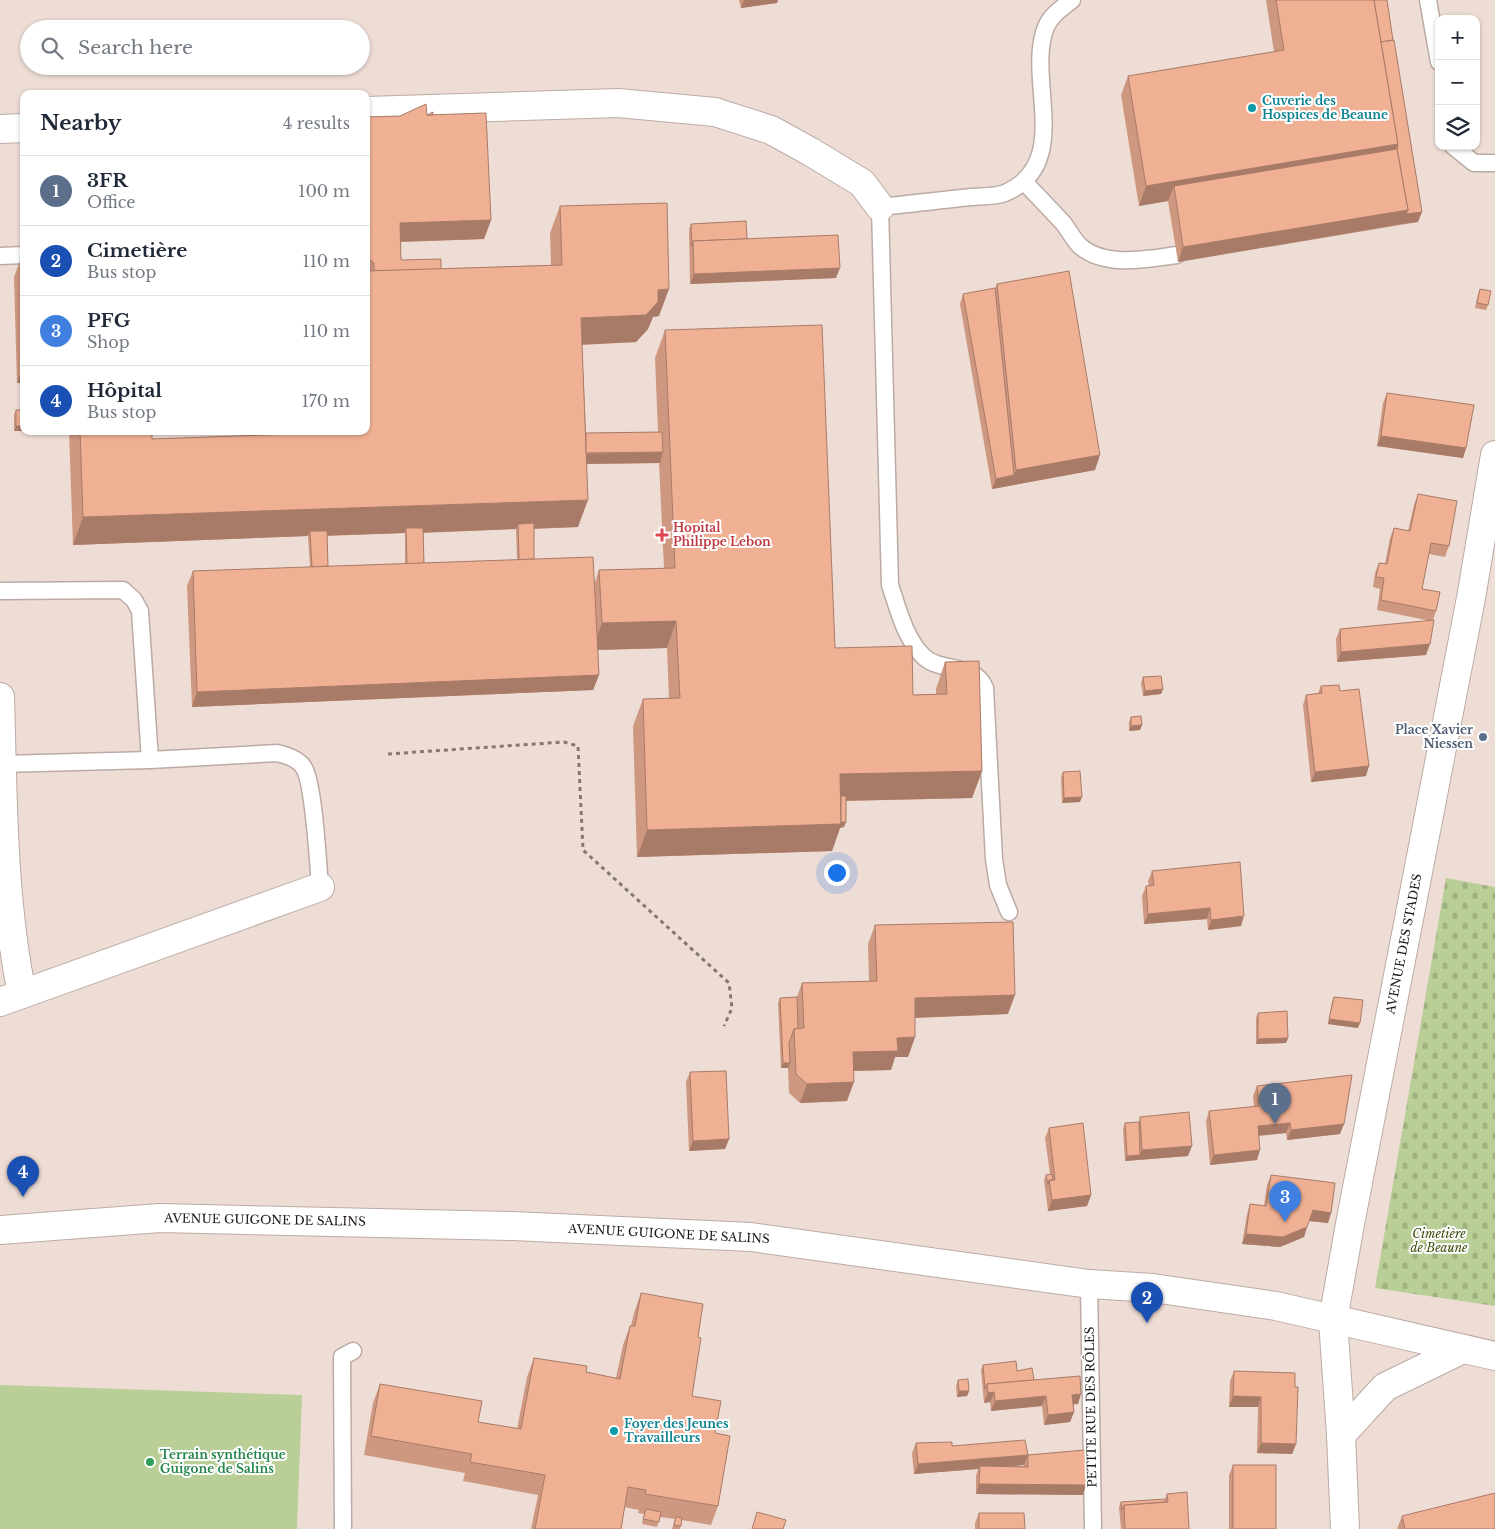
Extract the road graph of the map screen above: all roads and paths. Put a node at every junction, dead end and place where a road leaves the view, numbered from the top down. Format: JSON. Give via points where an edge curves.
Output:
{"nodes":[{"id":1,"x":1072,"y":0,"type":"edge"},
{"id":2,"x":1428,"y":0,"type":"edge"},
{"id":3,"x":1439,"y":60,"type":"edge"},
{"id":4,"x":370,"y":111,"type":"edge"},
{"id":5,"x":20,"y":128,"type":"edge"},
{"id":6,"x":0,"y":129,"type":"edge"},
{"id":7,"x":1458,"y":150,"type":"edge"},
{"id":8,"x":1495,"y":163,"type":"edge"},
{"id":9,"x":1024,"y":182,"type":"junction"},
{"id":10,"x":880,"y":207,"type":"junction"},
{"id":11,"x":20,"y":255,"type":"edge"},
{"id":12,"x":1177,"y":255,"type":"dead end"},
{"id":13,"x":0,"y":256,"type":"edge"},
{"id":14,"x":1495,"y":455,"type":"edge"},
{"id":15,"x":0,"y":591,"type":"edge"},
{"id":16,"x":0,"y":697,"type":"edge"},
{"id":17,"x":388,"y":754,"type":"dead end"},
{"id":18,"x":150,"y":760,"type":"junction"},
{"id":19,"x":2,"y":764,"type":"junction"},
{"id":20,"x":320,"y":887,"type":"joint"},
{"id":21,"x":1009,"y":912,"type":"dead end"},
{"id":22,"x":11,"y":998,"type":"edge"},
{"id":23,"x":724,"y":1026,"type":"dead end"},
{"id":24,"x":0,"y":1230,"type":"edge"},
{"id":25,"x":1089,"y":1284,"type":"junction"},
{"id":26,"x":1333,"y":1320,"type":"junction"},
{"id":27,"x":1463,"y":1349,"type":"junction"},
{"id":28,"x":353,"y":1352,"type":"dead end"},
{"id":29,"x":1495,"y":1356,"type":"edge"},
{"id":30,"x":1341,"y":1434,"type":"junction"},
{"id":31,"x":343,"y":1529,"type":"edge"},
{"id":32,"x":1093,"y":1529,"type":"edge"},
{"id":33,"x":1345,"y":1529,"type":"edge"}],
"edges":[{"from":1,"to":9,"type":"lane","via":[[1055,13],[1046,25],[1042,39],[1041,150],[1034,171]]},
{"from":2,"to":3,"type":"lane"},
{"from":4,"to":10,"type":"street","via":[[618,103],[715,112],[771,130],[811,152],[862,183]]},
{"from":5,"to":6,"type":"street"},
{"from":7,"to":8,"type":"lane","via":[[1474,163]]},
{"from":9,"to":10,"type":"lane","via":[[1003,194]]},
{"from":9,"to":12,"type":"lane","via":[[1053,211],[1080,246],[1096,255],[1138,260]]},
{"from":10,"to":21,"type":"lane","via":[[890,585],[900,618],[924,657],[942,668],[964,669],[982,680],[986,688],[994,859],[998,885]]},
{"from":11,"to":13,"type":"lane"},
{"from":14,"to":26,"type":"street","name":"AVENUE DES STADES","via":[[1471,598]]},
{"from":15,"to":18,"type":"lane","via":[[123,590],[134,600],[140,611],[143,636]]},
{"from":16,"to":19,"type":"street"},
{"from":17,"to":23,"type":"path","via":[[564,742],[578,746],[583,850],[729,983],[732,1008]]},
{"from":18,"to":19,"type":"lane"},
{"from":18,"to":20,"type":"lane","via":[[277,753],[290,756],[304,767],[310,790]]},
{"from":19,"to":22,"type":"street","via":[[6,887],[12,948]]},
{"from":20,"to":22,"type":"street"},
{"from":24,"to":25,"type":"street","name":"AVENUE GUIGONE DE SALINS","via":[[160,1218],[513,1226],[751,1237]]},
{"from":25,"to":26,"type":"street","name":"AVENUE GUIGONE DE SALINS","via":[[1153,1288],[1276,1306]]},
{"from":25,"to":32,"type":"lane","name":"PETITE RUE DES RÔLES"},
{"from":26,"to":27,"type":"street","name":"AVENUE GUIGONE DE SALINS"},
{"from":26,"to":30,"type":"street","name":"AVENUE DES STADES"},
{"from":27,"to":29,"type":"street","name":"AVENUE GUIGONE DE SALINS"},
{"from":27,"to":30,"type":"street","via":[[1385,1387]]},
{"from":28,"to":31,"type":"lane","via":[[342,1357]]},
{"from":30,"to":33,"type":"street","name":"AVENUE DES STADES"}]}
